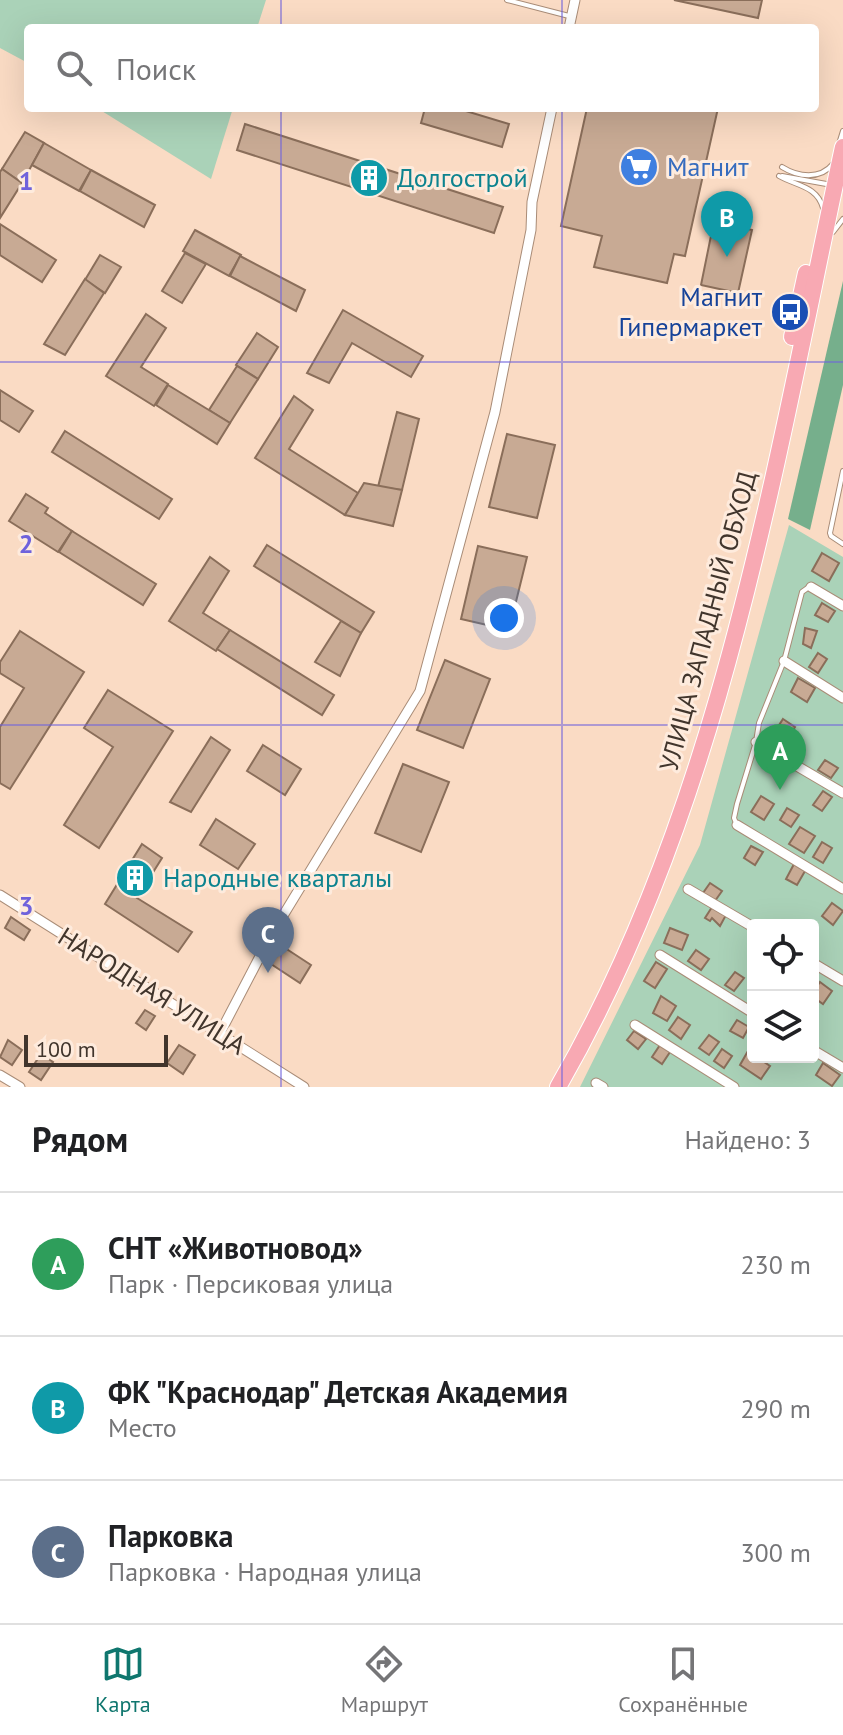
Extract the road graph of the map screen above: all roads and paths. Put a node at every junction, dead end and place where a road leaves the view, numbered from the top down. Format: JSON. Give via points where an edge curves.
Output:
{"nodes":[{"id":1,"x":507,"y":0,"type":"edge"},
{"id":2,"x":575,"y":0,"type":"edge"},
{"id":3,"x":572,"y":16,"type":"junction"},
{"id":4,"x":570,"y":24,"type":"edge"},
{"id":5,"x":551,"y":112,"type":"edge"},
{"id":6,"x":843,"y":131,"type":"edge"},
{"id":7,"x":843,"y":147,"type":"edge"},
{"id":8,"x":782,"y":167,"type":"dead end"},
{"id":9,"x":805,"y":175,"type":"junction"},
{"id":10,"x":840,"y":185,"type":"edge"},
{"id":11,"x":833,"y":232,"type":"edge"},
{"id":12,"x":843,"y":471,"type":"edge"},
{"id":13,"x":843,"y":544,"type":"edge"},
{"id":14,"x":811,"y":587,"type":"joint"},
{"id":15,"x":843,"y":606,"type":"edge"},
{"id":16,"x":784,"y":661,"type":"junction"},
{"id":17,"x":843,"y":698,"type":"edge"},
{"id":18,"x":756,"y":742,"type":"junction"},
{"id":19,"x":843,"y":793,"type":"edge"},
{"id":20,"x":737,"y":825,"type":"joint"},
{"id":21,"x":688,"y":889,"type":"dead end"},
{"id":22,"x":843,"y":889,"type":"edge"},
{"id":23,"x":0,"y":895,"type":"edge"},
{"id":24,"x":747,"y":923,"type":"edge"},
{"id":25,"x":660,"y":955,"type":"dead end"},
{"id":26,"x":819,"y":967,"type":"edge"},
{"id":27,"x":843,"y":981,"type":"edge"},
{"id":28,"x":747,"y":1009,"type":"edge"},
{"id":29,"x":635,"y":1025,"type":"dead end"},
{"id":30,"x":220,"y":1033,"type":"junction"},
{"id":31,"x":819,"y":1054,"type":"edge"},
{"id":32,"x":843,"y":1068,"type":"edge"},
{"id":33,"x":0,"y":1075,"type":"edge"},
{"id":34,"x":20,"y":1087,"type":"edge"},
{"id":35,"x":304,"y":1087,"type":"edge"},
{"id":36,"x":558,"y":1087,"type":"edge"},
{"id":37,"x":570,"y":1087,"type":"edge"},
{"id":38,"x":734,"y":1087,"type":"edge"}],
"edges":[{"from":1,"to":3,"type":"lane"},
{"from":2,"to":3,"type":"street"},
{"from":3,"to":4,"type":"street"},
{"from":5,"to":30,"type":"street","via":[[495,412],[420,691],[270,937]]},
{"from":6,"to":9,"type":"lane","via":[[829,169]]},
{"from":7,"to":10,"type":"highway","name":"УЛИЦА ЗАПАДНЫЙ ОБХОД"},
{"from":8,"to":9,"type":"lane"},
{"from":9,"to":10,"type":"lane"},
{"from":10,"to":11,"type":"highway","name":"УЛИЦА ЗАПАДНЫЙ ОБХОД"},
{"from":10,"to":11,"type":"lane","via":[[779,176],[819,197]]},
{"from":11,"to":36,"type":"highway","name":"УЛИЦА ЗАПАДНЫЙ ОБХОД","via":[[699,758],[627,954]]},
{"from":11,"to":37,"type":"highway","name":"УЛИЦА ЗАПАДНЫЙ ОБХОД","via":[[776,491],[706,759],[644,938]]},
{"from":12,"to":13,"type":"lane","via":[[830,533]]},
{"from":14,"to":15,"type":"street"},
{"from":14,"to":16,"type":"lane","via":[[802,592]]},
{"from":16,"to":17,"type":"street"},
{"from":16,"to":18,"type":"lane"},
{"from":18,"to":19,"type":"street"},
{"from":18,"to":20,"type":"lane","via":[[737,804]]},
{"from":20,"to":22,"type":"street"},
{"from":21,"to":24,"type":"street"},
{"from":23,"to":30,"type":"street","name":"НАРОДНАЯ УЛИЦА"},
{"from":25,"to":28,"type":"street"},
{"from":26,"to":27,"type":"street"},
{"from":29,"to":38,"type":"street"},
{"from":30,"to":35,"type":"street","name":"НАРОДНАЯ УЛИЦА"},
{"from":31,"to":32,"type":"street"},
{"from":33,"to":34,"type":"street"}]}
